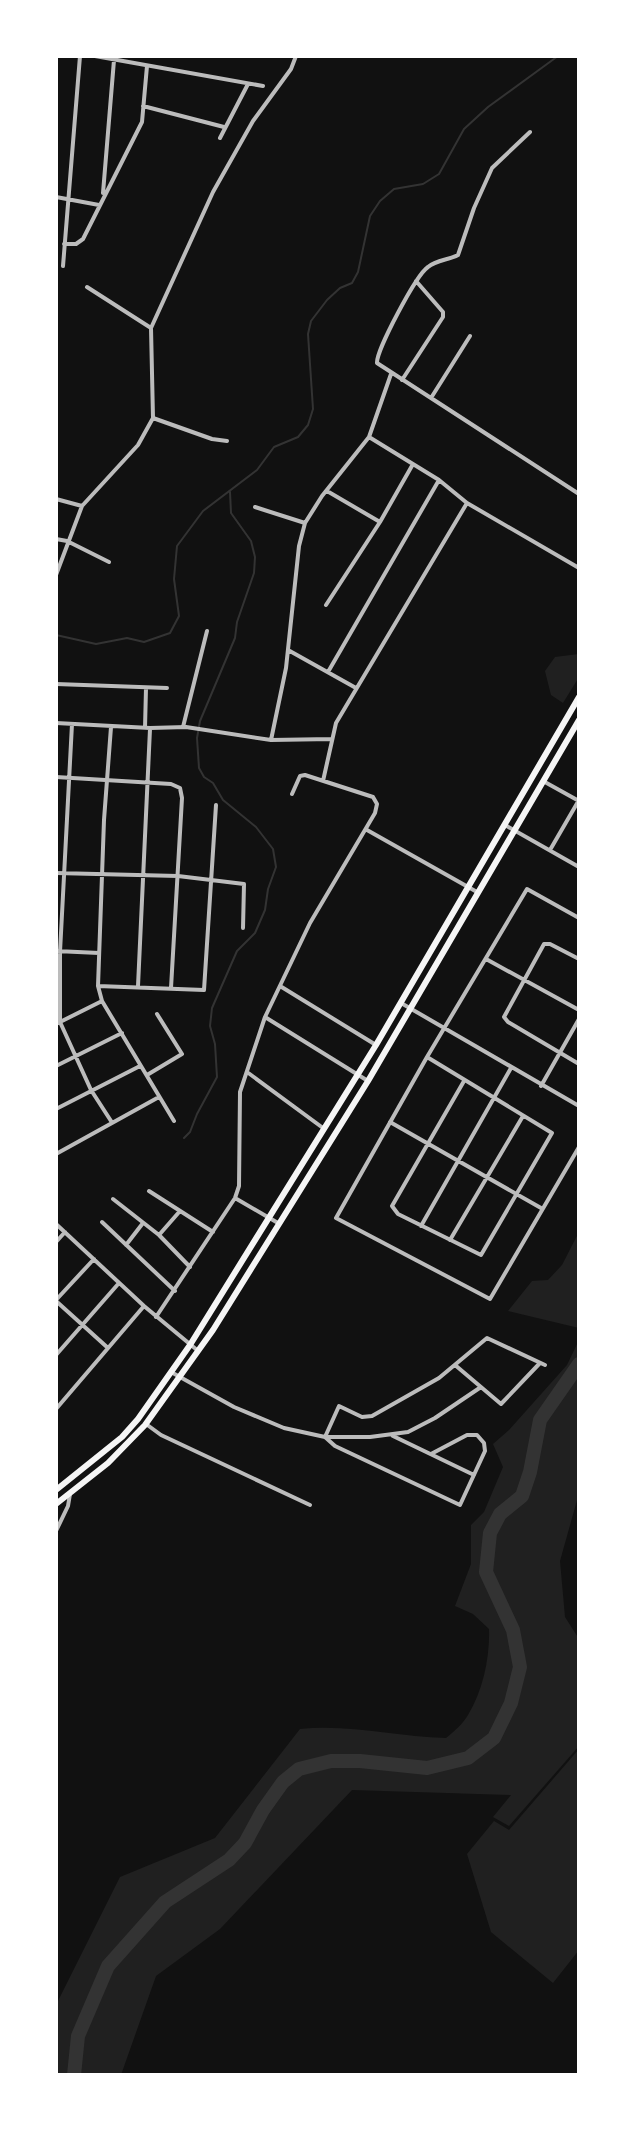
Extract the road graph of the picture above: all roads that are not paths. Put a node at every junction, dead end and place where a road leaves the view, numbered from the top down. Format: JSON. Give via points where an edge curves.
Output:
{"nodes":[{"id":1,"x":80,"y":56,"type":"edge"},
{"id":2,"x":95,"y":56,"type":"edge"},
{"id":3,"x":296,"y":56,"type":"edge"},
{"id":4,"x":114,"y":60,"type":"junction"},
{"id":5,"x":147,"y":66,"type":"junction"},
{"id":6,"x":248,"y":84,"type":"junction"},
{"id":7,"x":263,"y":86,"type":"dead end"},
{"id":8,"x":143,"y":106,"type":"junction"},
{"id":9,"x":224,"y":127,"type":"junction"},
{"id":10,"x":530,"y":132,"type":"dead end"},
{"id":11,"x":220,"y":138,"type":"dead end"},
{"id":12,"x":56,"y":197,"type":"edge"},
{"id":13,"x":102,"y":198,"type":"junction"},
{"id":14,"x":68,"y":199,"type":"junction"},
{"id":15,"x":99,"y":205,"type":"junction"},
{"id":16,"x":64,"y":244,"type":"junction"},
{"id":17,"x":63,"y":266,"type":"dead end"},
{"id":18,"x":416,"y":281,"type":"junction"},
{"id":19,"x":87,"y":287,"type":"dead end"},
{"id":20,"x":151,"y":328,"type":"junction"},
{"id":21,"x":470,"y":336,"type":"dead end"},
{"id":22,"x":391,"y":374,"type":"junction"},
{"id":23,"x":402,"y":380,"type":"junction"},
{"id":24,"x":431,"y":398,"type":"junction"},
{"id":25,"x":153,"y":418,"type":"junction"},
{"id":26,"x":369,"y":437,"type":"junction"},
{"id":27,"x":227,"y":441,"type":"dead end"},
{"id":28,"x":413,"y":464,"type":"junction"},
{"id":29,"x":439,"y":480,"type":"junction"},
{"id":30,"x":327,"y":491,"type":"junction"},
{"id":31,"x":579,"y":494,"type":"edge"},
{"id":32,"x":56,"y":499,"type":"edge"},
{"id":33,"x":467,"y":503,"type":"junction"},
{"id":34,"x":82,"y":506,"type":"junction"},
{"id":35,"x":255,"y":507,"type":"dead end"},
{"id":36,"x":380,"y":522,"type":"junction"},
{"id":37,"x":305,"y":523,"type":"junction"},
{"id":38,"x":56,"y":539,"type":"edge"},
{"id":39,"x":67,"y":541,"type":"junction"},
{"id":40,"x":109,"y":562,"type":"dead end"},
{"id":41,"x":579,"y":568,"type":"edge"},
{"id":42,"x":56,"y":575,"type":"edge"},
{"id":43,"x":326,"y":605,"type":"dead end"},
{"id":44,"x":207,"y":631,"type":"dead end"},
{"id":45,"x":288,"y":650,"type":"junction"},
{"id":46,"x":328,"y":672,"type":"junction"},
{"id":47,"x":56,"y":684,"type":"edge"},
{"id":48,"x":146,"y":688,"type":"junction"},
{"id":49,"x":167,"y":688,"type":"dead end"},
{"id":50,"x":357,"y":688,"type":"junction"},
{"id":51,"x":579,"y":697,"type":"edge"},
{"id":52,"x":579,"y":720,"type":"edge"},
{"id":53,"x":56,"y":723,"type":"edge"},
{"id":54,"x":72,"y":724,"type":"junction"},
{"id":55,"x":111,"y":727,"type":"junction"},
{"id":56,"x":184,"y":727,"type":"junction"},
{"id":57,"x":148,"y":728,"type":"junction"},
{"id":58,"x":333,"y":739,"type":"junction"},
{"id":59,"x":271,"y":740,"type":"junction"},
{"id":60,"x":550,"y":746,"type":"junction"},
{"id":61,"x":560,"y":752,"type":"junction"},
{"id":62,"x":56,"y":777,"type":"edge"},
{"id":63,"x":70,"y":778,"type":"junction"},
{"id":64,"x":107,"y":780,"type":"junction"},
{"id":65,"x":323,"y":781,"type":"junction"},
{"id":66,"x":543,"y":781,"type":"junction"},
{"id":67,"x":147,"y":783,"type":"junction"},
{"id":68,"x":292,"y":794,"type":"dead end"},
{"id":69,"x":579,"y":801,"type":"edge"},
{"id":70,"x":216,"y":805,"type":"dead end"},
{"id":71,"x":505,"y":825,"type":"junction"},
{"id":72,"x":367,"y":830,"type":"junction"},
{"id":73,"x":513,"y":830,"type":"junction"},
{"id":74,"x":550,"y":850,"type":"junction"},
{"id":75,"x":579,"y":867,"type":"edge"},
{"id":76,"x":56,"y":873,"type":"edge"},
{"id":77,"x":65,"y":874,"type":"junction"},
{"id":78,"x":103,"y":874,"type":"junction"},
{"id":79,"x":142,"y":876,"type":"junction"},
{"id":80,"x":178,"y":876,"type":"junction"},
{"id":81,"x":213,"y":880,"type":"junction"},
{"id":82,"x":468,"y":886,"type":"junction"},
{"id":83,"x":477,"y":892,"type":"junction"},
{"id":84,"x":579,"y":918,"type":"edge"},
{"id":85,"x":243,"y":928,"type":"dead end"},
{"id":86,"x":58,"y":952,"type":"edge"},
{"id":87,"x":99,"y":953,"type":"junction"},
{"id":88,"x":486,"y":959,"type":"junction"},
{"id":89,"x":579,"y":959,"type":"edge"},
{"id":90,"x":524,"y":980,"type":"junction"},
{"id":91,"x":98,"y":986,"type":"junction"},
{"id":92,"x":138,"y":986,"type":"junction"},
{"id":93,"x":280,"y":986,"type":"junction"},
{"id":94,"x":171,"y":988,"type":"junction"},
{"id":95,"x":102,"y":1001,"type":"junction"},
{"id":96,"x":400,"y":1002,"type":"junction"},
{"id":97,"x":410,"y":1008,"type":"junction"},
{"id":98,"x":579,"y":1010,"type":"edge"},
{"id":99,"x":157,"y":1014,"type":"dead end"},
{"id":100,"x":265,"y":1017,"type":"junction"},
{"id":101,"x":579,"y":1019,"type":"edge"},
{"id":102,"x":58,"y":1023,"type":"edge"},
{"id":103,"x":445,"y":1029,"type":"junction"},
{"id":104,"x":122,"y":1033,"type":"junction"},
{"id":105,"x":376,"y":1045,"type":"junction"},
{"id":106,"x":560,"y":1052,"type":"junction"},
{"id":107,"x":76,"y":1055,"type":"junction"},
{"id":108,"x":427,"y":1057,"type":"junction"},
{"id":109,"x":579,"y":1064,"type":"edge"},
{"id":110,"x":56,"y":1066,"type":"edge"},
{"id":111,"x":140,"y":1066,"type":"junction"},
{"id":112,"x":511,"y":1068,"type":"junction"},
{"id":113,"x":247,"y":1072,"type":"junction"},
{"id":114,"x":357,"y":1074,"type":"junction"},
{"id":115,"x":147,"y":1075,"type":"junction"},
{"id":116,"x":368,"y":1081,"type":"junction"},
{"id":117,"x":464,"y":1081,"type":"junction"},
{"id":118,"x":541,"y":1086,"type":"junction"},
{"id":119,"x":91,"y":1090,"type":"junction"},
{"id":120,"x":159,"y":1096,"type":"junction"},
{"id":121,"x":494,"y":1099,"type":"junction"},
{"id":122,"x":579,"y":1106,"type":"edge"},
{"id":123,"x":56,"y":1109,"type":"edge"},
{"id":124,"x":523,"y":1116,"type":"junction"},
{"id":125,"x":111,"y":1121,"type":"junction"},
{"id":126,"x":174,"y":1121,"type":"dead end"},
{"id":127,"x":390,"y":1122,"type":"junction"},
{"id":128,"x":323,"y":1128,"type":"junction"},
{"id":129,"x":427,"y":1142,"type":"junction"},
{"id":130,"x":579,"y":1147,"type":"edge"},
{"id":131,"x":56,"y":1154,"type":"edge"},
{"id":132,"x":457,"y":1160,"type":"junction"},
{"id":133,"x":487,"y":1177,"type":"junction"},
{"id":134,"x":149,"y":1191,"type":"dead end"},
{"id":135,"x":515,"y":1193,"type":"junction"},
{"id":136,"x":235,"y":1198,"type":"junction"},
{"id":137,"x":113,"y":1199,"type":"dead end"},
{"id":138,"x":542,"y":1209,"type":"junction"},
{"id":139,"x":180,"y":1211,"type":"junction"},
{"id":140,"x":268,"y":1217,"type":"junction"},
{"id":141,"x":102,"y":1222,"type":"dead end"},
{"id":142,"x":143,"y":1223,"type":"junction"},
{"id":143,"x":56,"y":1224,"type":"edge"},
{"id":144,"x":280,"y":1224,"type":"junction"},
{"id":145,"x":421,"y":1226,"type":"junction"},
{"id":146,"x":65,"y":1232,"type":"junction"},
{"id":147,"x":213,"y":1232,"type":"junction"},
{"id":148,"x":159,"y":1235,"type":"junction"},
{"id":149,"x":450,"y":1240,"type":"junction"},
{"id":150,"x":56,"y":1242,"type":"edge"},
{"id":151,"x":126,"y":1245,"type":"junction"},
{"id":152,"x":94,"y":1259,"type":"junction"},
{"id":153,"x":190,"y":1267,"type":"junction"},
{"id":154,"x":119,"y":1283,"type":"junction"},
{"id":155,"x":175,"y":1291,"type":"junction"},
{"id":156,"x":56,"y":1300,"type":"edge"},
{"id":157,"x":144,"y":1306,"type":"junction"},
{"id":158,"x":156,"y":1317,"type":"junction"},
{"id":159,"x":83,"y":1326,"type":"junction"},
{"id":160,"x":190,"y":1345,"type":"junction"},
{"id":161,"x":108,"y":1348,"type":"junction"},
{"id":162,"x":198,"y":1351,"type":"junction"},
{"id":163,"x":56,"y":1355,"type":"edge"},
{"id":164,"x":455,"y":1365,"type":"junction"},
{"id":165,"x":171,"y":1372,"type":"junction"},
{"id":166,"x":179,"y":1378,"type":"junction"},
{"id":167,"x":481,"y":1387,"type":"junction"},
{"id":168,"x":56,"y":1409,"type":"edge"},
{"id":169,"x":146,"y":1424,"type":"junction"},
{"id":170,"x":391,"y":1435,"type":"junction"},
{"id":171,"x":325,"y":1437,"type":"junction"},
{"id":172,"x":431,"y":1454,"type":"junction"},
{"id":173,"x":474,"y":1475,"type":"junction"},
{"id":174,"x":56,"y":1490,"type":"edge"},
{"id":175,"x":70,"y":1494,"type":"junction"},
{"id":176,"x":56,"y":1503,"type":"edge"},
{"id":177,"x":310,"y":1505,"type":"dead end"},
{"id":178,"x":56,"y":1531,"type":"edge"}],
"edges":[{"from":1,"to":14,"type":"street"},
{"from":2,"to":4,"type":"street"},
{"from":3,"to":20,"type":"street","via":[[213,192]]},
{"from":4,"to":5,"type":"street"},
{"from":4,"to":13,"type":"street"},
{"from":5,"to":6,"type":"street"},
{"from":5,"to":8,"type":"street"},
{"from":6,"to":7,"type":"street"},
{"from":6,"to":9,"type":"street"},
{"from":8,"to":9,"type":"street"},
{"from":8,"to":13,"type":"street","via":[[142,122]]},
{"from":9,"to":11,"type":"street"},
{"from":10,"to":18,"type":"street","via":[[492,168],[458,255],[428,266]]},
{"from":12,"to":14,"type":"street"},
{"from":13,"to":15,"type":"street"},
{"from":14,"to":15,"type":"street"},
{"from":14,"to":16,"type":"street"},
{"from":15,"to":16,"type":"street","via":[[80,242]]},
{"from":16,"to":17,"type":"street"},
{"from":18,"to":22,"type":"street","via":[[377,354],[377,363]]},
{"from":18,"to":23,"type":"street","via":[[443,317]]},
{"from":19,"to":20,"type":"street"},
{"from":20,"to":25,"type":"street"},
{"from":21,"to":24,"type":"street"},
{"from":22,"to":23,"type":"street"},
{"from":22,"to":26,"type":"street"},
{"from":23,"to":24,"type":"street"},
{"from":24,"to":31,"type":"street"},
{"from":25,"to":27,"type":"street"},
{"from":25,"to":34,"type":"street","via":[[138,445]]},
{"from":26,"to":28,"type":"street"},
{"from":26,"to":30,"type":"street"},
{"from":28,"to":29,"type":"street"},
{"from":28,"to":36,"type":"street"},
{"from":29,"to":33,"type":"street"},
{"from":29,"to":46,"type":"street"},
{"from":30,"to":36,"type":"street"},
{"from":30,"to":37,"type":"street"},
{"from":32,"to":34,"type":"street"},
{"from":33,"to":41,"type":"street"},
{"from":33,"to":50,"type":"street"},
{"from":34,"to":39,"type":"street"},
{"from":35,"to":37,"type":"street"},
{"from":36,"to":43,"type":"street"},
{"from":37,"to":45,"type":"street"},
{"from":38,"to":39,"type":"street"},
{"from":39,"to":40,"type":"street"},
{"from":39,"to":42,"type":"street"},
{"from":44,"to":56,"type":"street"},
{"from":45,"to":46,"type":"street"},
{"from":45,"to":59,"type":"street"},
{"from":46,"to":50,"type":"street"},
{"from":47,"to":48,"type":"street"},
{"from":48,"to":49,"type":"street"},
{"from":48,"to":57,"type":"street"},
{"from":50,"to":58,"type":"street","via":[[336,723]]},
{"from":51,"to":60,"type":"main road"},
{"from":52,"to":61,"type":"main road"},
{"from":53,"to":54,"type":"street"},
{"from":54,"to":55,"type":"street"},
{"from":54,"to":63,"type":"street"},
{"from":55,"to":57,"type":"street"},
{"from":55,"to":64,"type":"street"},
{"from":56,"to":57,"type":"street"},
{"from":56,"to":59,"type":"street"},
{"from":57,"to":67,"type":"street"},
{"from":58,"to":59,"type":"street"},
{"from":58,"to":65,"type":"street"},
{"from":60,"to":61,"type":"main road"},
{"from":60,"to":71,"type":"main road"},
{"from":61,"to":66,"type":"main road"},
{"from":62,"to":63,"type":"street"},
{"from":63,"to":64,"type":"street"},
{"from":63,"to":77,"type":"street"},
{"from":64,"to":67,"type":"street"},
{"from":64,"to":78,"type":"street"},
{"from":65,"to":68,"type":"street","via":[[302,775]]},
{"from":65,"to":72,"type":"street","via":[[373,797],[377,804]]},
{"from":66,"to":69,"type":"street"},
{"from":66,"to":73,"type":"main road"},
{"from":67,"to":79,"type":"street"},
{"from":67,"to":80,"type":"street","via":[[176,786],[182,793]]},
{"from":69,"to":74,"type":"street"},
{"from":70,"to":81,"type":"street"},
{"from":71,"to":73,"type":"street"},
{"from":71,"to":82,"type":"main road"},
{"from":72,"to":82,"type":"street"},
{"from":72,"to":93,"type":"street","via":[[310,923]]},
{"from":73,"to":74,"type":"street"},
{"from":73,"to":83,"type":"main road"},
{"from":74,"to":75,"type":"street"},
{"from":76,"to":77,"type":"street"},
{"from":77,"to":78,"type":"street"},
{"from":77,"to":86,"type":"street"},
{"from":78,"to":79,"type":"street"},
{"from":78,"to":87,"type":"street"},
{"from":79,"to":80,"type":"street"},
{"from":79,"to":92,"type":"street"},
{"from":80,"to":81,"type":"street"},
{"from":80,"to":94,"type":"street"},
{"from":81,"to":85,"type":"street","via":[[244,884]]},
{"from":81,"to":94,"type":"street","via":[[204,990]]},
{"from":82,"to":83,"type":"street"},
{"from":82,"to":96,"type":"main road"},
{"from":83,"to":97,"type":"main road"},
{"from":84,"to":88,"type":"street","via":[[527,889]]},
{"from":86,"to":87,"type":"street"},
{"from":86,"to":102,"type":"street"},
{"from":87,"to":91,"type":"street"},
{"from":88,"to":90,"type":"street"},
{"from":88,"to":103,"type":"street"},
{"from":89,"to":90,"type":"street","via":[[546,943]]},
{"from":90,"to":98,"type":"street"},
{"from":90,"to":106,"type":"street","via":[[505,1020]]},
{"from":91,"to":92,"type":"street"},
{"from":91,"to":95,"type":"street"},
{"from":92,"to":94,"type":"street"},
{"from":93,"to":100,"type":"street"},
{"from":93,"to":105,"type":"street"},
{"from":95,"to":102,"type":"street"},
{"from":95,"to":104,"type":"street"},
{"from":96,"to":97,"type":"street"},
{"from":96,"to":105,"type":"main road"},
{"from":97,"to":103,"type":"street"},
{"from":97,"to":116,"type":"main road"},
{"from":99,"to":115,"type":"street","via":[[182,1054]]},
{"from":100,"to":113,"type":"street"},
{"from":100,"to":114,"type":"street"},
{"from":101,"to":106,"type":"street"},
{"from":102,"to":107,"type":"street"},
{"from":103,"to":108,"type":"street"},
{"from":103,"to":112,"type":"street"},
{"from":104,"to":107,"type":"street"},
{"from":104,"to":111,"type":"street"},
{"from":105,"to":114,"type":"main road"},
{"from":106,"to":109,"type":"street"},
{"from":106,"to":118,"type":"street"},
{"from":107,"to":110,"type":"street"},
{"from":107,"to":119,"type":"street"},
{"from":108,"to":117,"type":"street"},
{"from":108,"to":127,"type":"street"},
{"from":111,"to":115,"type":"street"},
{"from":111,"to":119,"type":"street"},
{"from":112,"to":118,"type":"street"},
{"from":112,"to":121,"type":"street"},
{"from":113,"to":128,"type":"street"},
{"from":113,"to":136,"type":"street","via":[[240,1092]]},
{"from":114,"to":116,"type":"street"},
{"from":114,"to":128,"type":"main road"},
{"from":115,"to":120,"type":"street"},
{"from":116,"to":144,"type":"main road"},
{"from":117,"to":121,"type":"street"},
{"from":117,"to":129,"type":"street"},
{"from":118,"to":122,"type":"street"},
{"from":119,"to":123,"type":"street"},
{"from":119,"to":125,"type":"street"},
{"from":120,"to":125,"type":"street"},
{"from":120,"to":126,"type":"street"},
{"from":121,"to":124,"type":"street"},
{"from":121,"to":132,"type":"street"},
{"from":124,"to":133,"type":"street"},
{"from":124,"to":135,"type":"street","via":[[552,1133]]},
{"from":125,"to":131,"type":"street"},
{"from":127,"to":129,"type":"street"},
{"from":127,"to":138,"type":"street","via":[[336,1216],[339,1221],[490,1299]]},
{"from":128,"to":140,"type":"main road"},
{"from":129,"to":132,"type":"street"},
{"from":129,"to":145,"type":"street","via":[[392,1206]]},
{"from":130,"to":138,"type":"street"},
{"from":132,"to":133,"type":"street"},
{"from":132,"to":145,"type":"street"},
{"from":133,"to":135,"type":"street"},
{"from":133,"to":149,"type":"street"},
{"from":134,"to":139,"type":"street"},
{"from":135,"to":138,"type":"street"},
{"from":135,"to":149,"type":"street","via":[[483,1254]]},
{"from":136,"to":140,"type":"street"},
{"from":136,"to":147,"type":"street"},
{"from":137,"to":142,"type":"street"},
{"from":139,"to":147,"type":"street"},
{"from":139,"to":148,"type":"street"},
{"from":140,"to":144,"type":"street"},
{"from":140,"to":160,"type":"main road"},
{"from":141,"to":151,"type":"street"},
{"from":142,"to":148,"type":"street"},
{"from":142,"to":151,"type":"street"},
{"from":143,"to":146,"type":"street"},
{"from":144,"to":162,"type":"main road"},
{"from":145,"to":149,"type":"street"},
{"from":146,"to":150,"type":"street"},
{"from":146,"to":152,"type":"street"},
{"from":147,"to":153,"type":"street"},
{"from":148,"to":153,"type":"street"},
{"from":151,"to":155,"type":"street"},
{"from":152,"to":154,"type":"street"},
{"from":152,"to":156,"type":"street"},
{"from":153,"to":155,"type":"street"},
{"from":154,"to":157,"type":"street"},
{"from":154,"to":159,"type":"street"},
{"from":155,"to":158,"type":"street"},
{"from":156,"to":159,"type":"street"},
{"from":157,"to":158,"type":"street"},
{"from":157,"to":161,"type":"street"},
{"from":158,"to":160,"type":"street"},
{"from":159,"to":161,"type":"street"},
{"from":159,"to":163,"type":"street"},
{"from":160,"to":162,"type":"street"},
{"from":160,"to":165,"type":"main road"},
{"from":161,"to":168,"type":"street"},
{"from":162,"to":166,"type":"main road"},
{"from":164,"to":167,"type":"street"},
{"from":164,"to":167,"type":"street","via":[[487,1338],[543,1364],[501,1404]]},
{"from":164,"to":171,"type":"street","via":[[372,1416],[339,1406]]},
{"from":165,"to":166,"type":"street"},
{"from":165,"to":174,"type":"main road","via":[[122,1437]]},
{"from":166,"to":169,"type":"main road"},
{"from":166,"to":171,"type":"street","via":[[284,1428]]},
{"from":167,"to":170,"type":"street","via":[[419,1427]]},
{"from":169,"to":175,"type":"main road"},
{"from":169,"to":177,"type":"street"},
{"from":170,"to":171,"type":"street"},
{"from":170,"to":172,"type":"street"},
{"from":171,"to":173,"type":"street","via":[[460,1505]]},
{"from":172,"to":173,"type":"street"},
{"from":172,"to":173,"type":"street","via":[[477,1435],[485,1451]]},
{"from":175,"to":176,"type":"main road"},
{"from":175,"to":178,"type":"street"}]}
